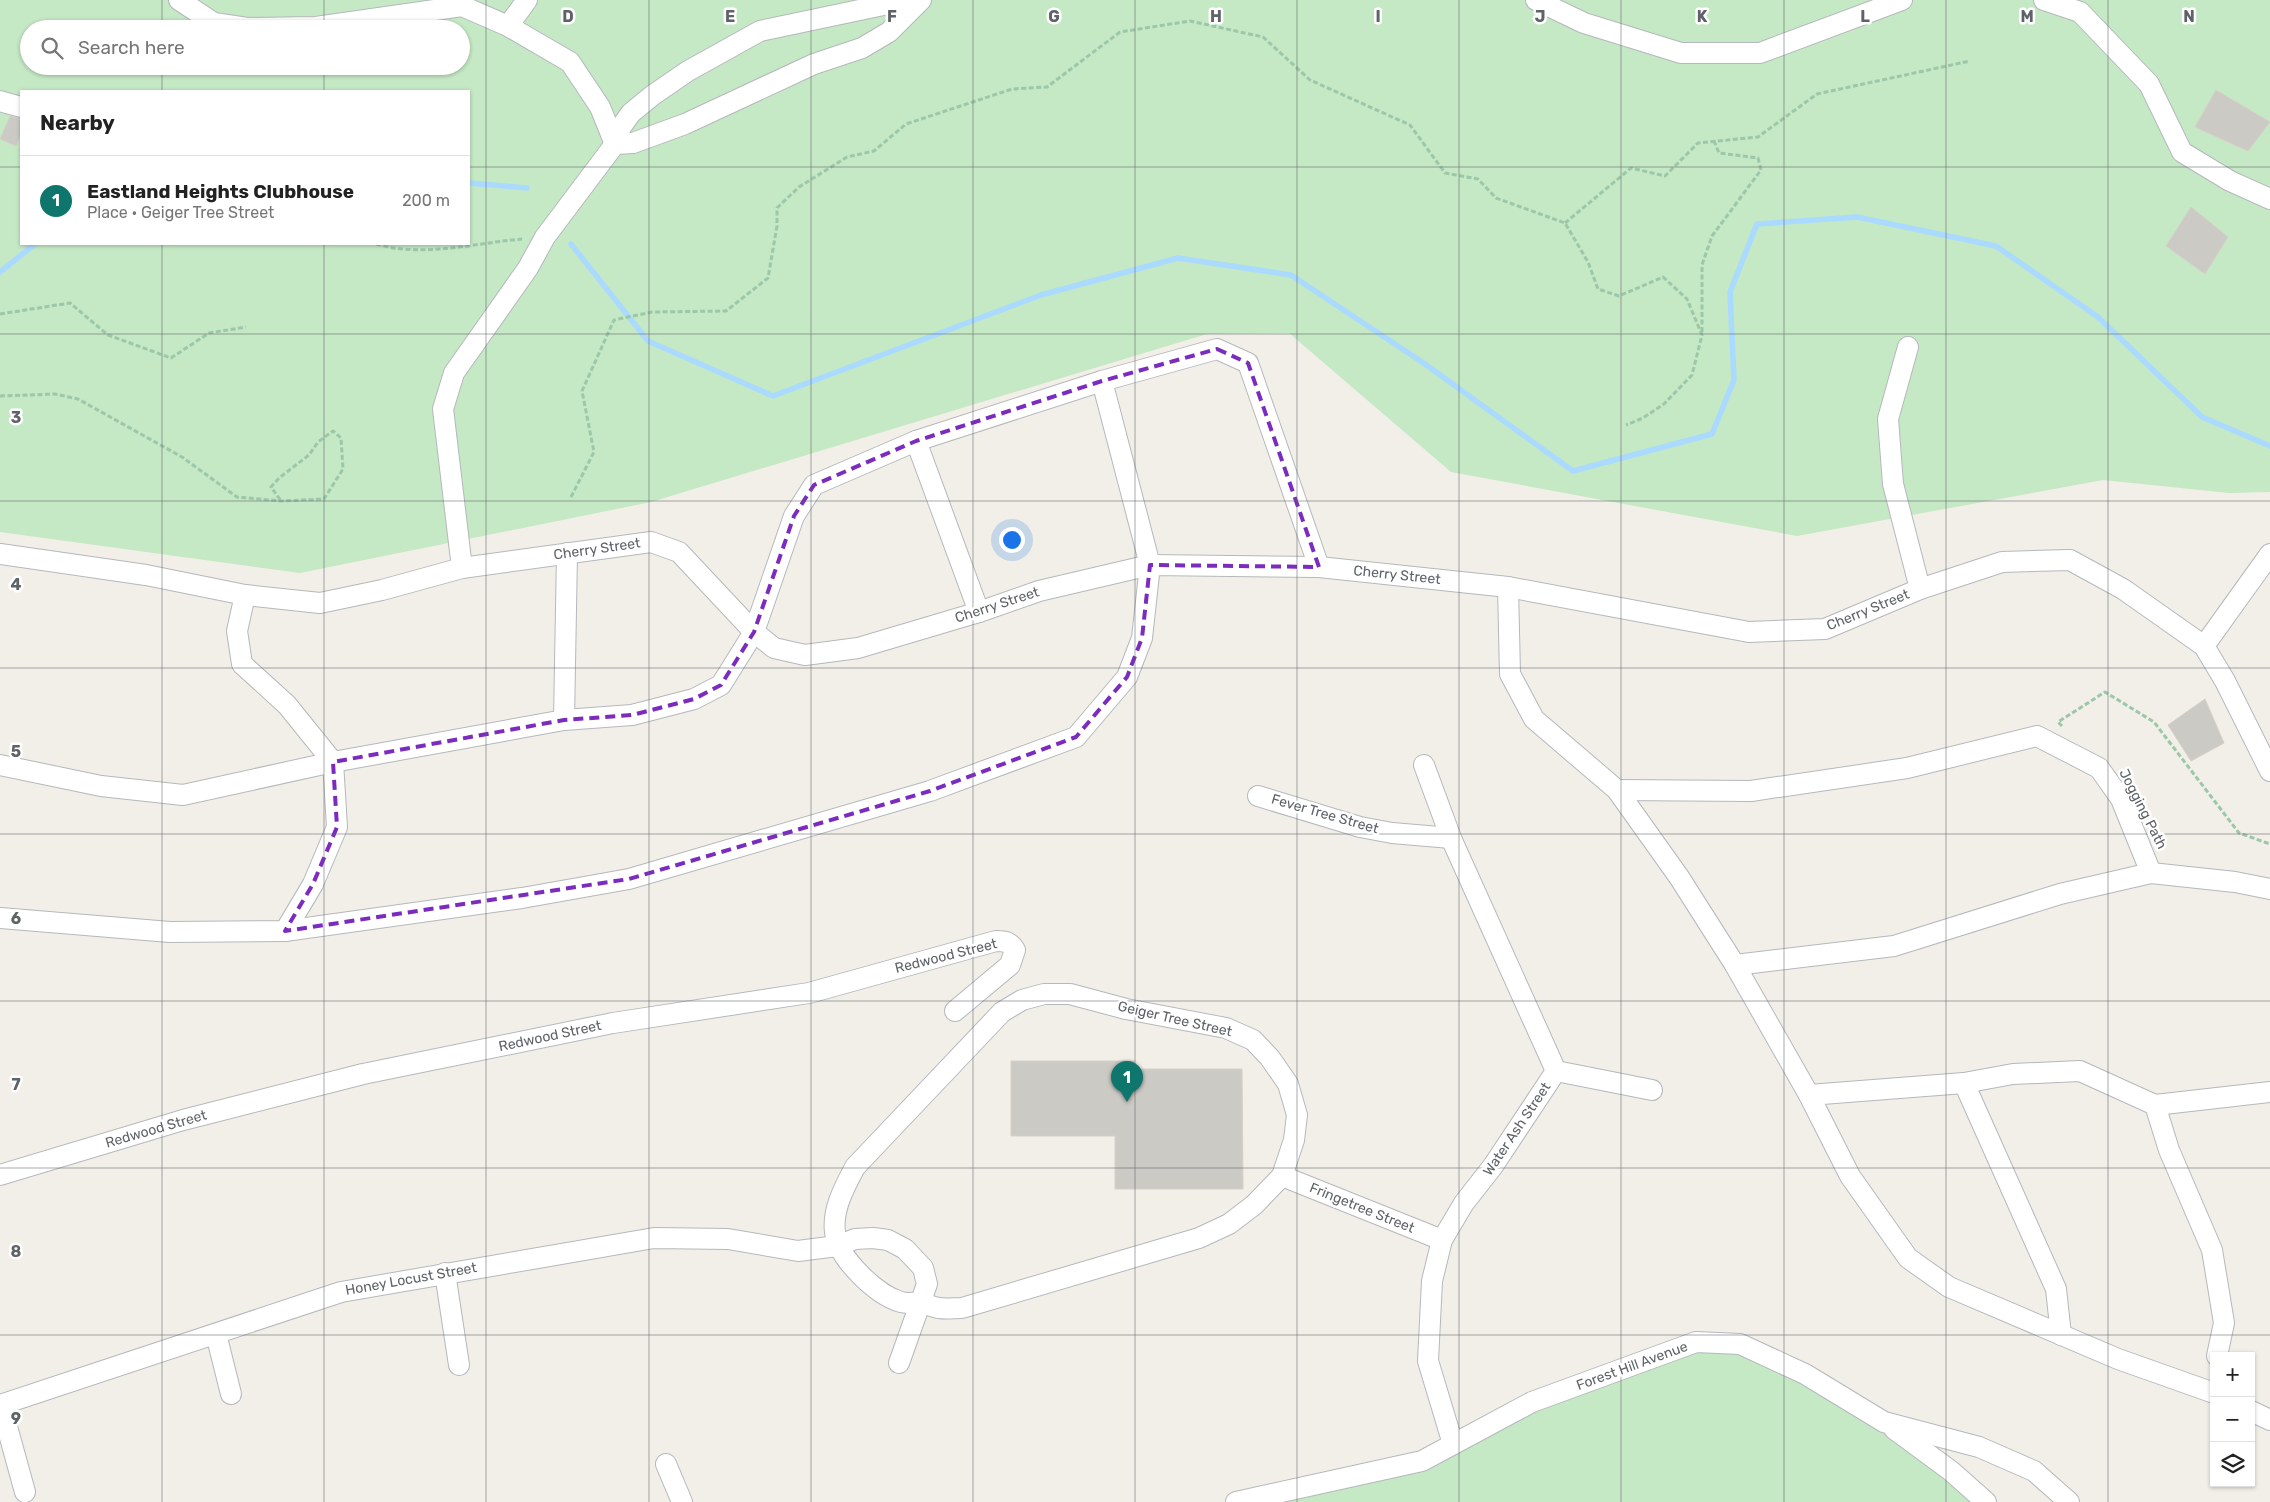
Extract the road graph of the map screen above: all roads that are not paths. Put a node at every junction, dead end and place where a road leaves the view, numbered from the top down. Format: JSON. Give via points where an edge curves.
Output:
{"nodes":[{"id":1,"x":180,"y":0,"type":"edge"},
{"id":2,"x":527,"y":0,"type":"edge"},
{"id":3,"x":907,"y":0,"type":"edge"},
{"id":4,"x":921,"y":0,"type":"edge"},
{"id":5,"x":1536,"y":0,"type":"edge"},
{"id":6,"x":1902,"y":0,"type":"edge"},
{"id":7,"x":2044,"y":0,"type":"edge"},
{"id":8,"x":210,"y":20,"type":"edge"},
{"id":9,"x":365,"y":20,"type":"edge"},
{"id":10,"x":508,"y":26,"type":"junction"},
{"id":11,"x":0,"y":101,"type":"edge"},
{"id":12,"x":20,"y":107,"type":"edge"},
{"id":13,"x":615,"y":144,"type":"junction"},
{"id":14,"x":2270,"y":199,"type":"edge"},
{"id":15,"x":1908,"y":348,"type":"dead end"},
{"id":16,"x":1102,"y":381,"type":"junction"},
{"id":17,"x":916,"y":441,"type":"junction"},
{"id":18,"x":567,"y":553,"type":"junction"},
{"id":19,"x":0,"y":554,"type":"edge"},
{"id":20,"x":2270,"y":554,"type":"edge"},
{"id":21,"x":1150,"y":565,"type":"junction"},
{"id":22,"x":1319,"y":567,"type":"junction"},
{"id":23,"x":462,"y":568,"type":"junction"},
{"id":24,"x":1508,"y":587,"type":"junction"},
{"id":25,"x":1920,"y":588,"type":"junction"},
{"id":26,"x":245,"y":595,"type":"junction"},
{"id":27,"x":979,"y":612,"type":"junction"},
{"id":28,"x":754,"y":632,"type":"junction"},
{"id":29,"x":2204,"y":646,"type":"junction"},
{"id":30,"x":564,"y":720,"type":"junction"},
{"id":31,"x":333,"y":762,"type":"junction"},
{"id":32,"x":0,"y":765,"type":"edge"},
{"id":33,"x":1424,"y":765,"type":"dead end"},
{"id":34,"x":2270,"y":772,"type":"edge"},
{"id":35,"x":1617,"y":790,"type":"junction"},
{"id":36,"x":1258,"y":796,"type":"dead end"},
{"id":37,"x":1451,"y":838,"type":"junction"},
{"id":38,"x":2151,"y":873,"type":"junction"},
{"id":39,"x":2270,"y":889,"type":"edge"},
{"id":40,"x":0,"y":918,"type":"edge"},
{"id":41,"x":284,"y":931,"type":"junction"},
{"id":42,"x":1735,"y":964,"type":"junction"},
{"id":43,"x":955,"y":1011,"type":"dead end"},
{"id":44,"x":1556,"y":1071,"type":"junction"},
{"id":45,"x":1964,"y":1083,"type":"junction"},
{"id":46,"x":1652,"y":1090,"type":"dead end"},
{"id":47,"x":2270,"y":1092,"type":"edge"},
{"id":48,"x":1809,"y":1095,"type":"junction"},
{"id":49,"x":2155,"y":1105,"type":"junction"},
{"id":50,"x":0,"y":1176,"type":"edge"},
{"id":51,"x":1282,"y":1176,"type":"junction"},
{"id":52,"x":1442,"y":1240,"type":"junction"},
{"id":53,"x":837,"y":1246,"type":"junction"},
{"id":54,"x":445,"y":1273,"type":"junction"},
{"id":55,"x":921,"y":1303,"type":"junction"},
{"id":56,"x":216,"y":1334,"type":"junction"},
{"id":57,"x":2061,"y":1335,"type":"junction"},
{"id":58,"x":2218,"y":1352,"type":"edge"},
{"id":59,"x":899,"y":1363,"type":"dead end"},
{"id":60,"x":459,"y":1365,"type":"dead end"},
{"id":61,"x":2210,"y":1385,"type":"edge"},
{"id":62,"x":231,"y":1394,"type":"dead end"},
{"id":63,"x":0,"y":1405,"type":"edge"},
{"id":64,"x":2255,"y":1413,"type":"edge"},
{"id":65,"x":2270,"y":1420,"type":"edge"},
{"id":66,"x":1884,"y":1422,"type":"junction"},
{"id":67,"x":1453,"y":1444,"type":"junction"},
{"id":68,"x":666,"y":1464,"type":"dead end"},
{"id":69,"x":26,"y":1492,"type":"dead end"},
{"id":70,"x":682,"y":1502,"type":"edge"},
{"id":71,"x":1236,"y":1502,"type":"edge"},
{"id":72,"x":1986,"y":1502,"type":"edge"},
{"id":73,"x":2070,"y":1502,"type":"edge"}],
"edges":[{"from":1,"to":8,"type":"street"},
{"from":2,"to":10,"type":"street"},
{"from":3,"to":13,"type":"street","via":[[760,31],[688,71],[653,95],[631,113]]},
{"from":4,"to":13,"type":"street","via":[[889,32],[862,48],[814,64],[685,124],[633,143]]},
{"from":5,"to":6,"type":"street","via":[[1584,23],[1681,53],[1760,53]]},
{"from":7,"to":14,"type":"street","via":[[2080,12],[2149,84],[2182,152],[2230,181]]},
{"from":9,"to":10,"type":"street","via":[[462,6]]},
{"from":10,"to":13,"type":"street","via":[[570,62],[600,107]]},
{"from":11,"to":12,"type":"street"},
{"from":13,"to":23,"type":"street","via":[[545,237],[528,268],[454,373],[443,409]]},
{"from":15,"to":25,"type":"street","via":[[1888,419],[1893,484]]},
{"from":16,"to":17,"type":"street"},
{"from":16,"to":21,"type":"street"},
{"from":16,"to":22,"type":"street","via":[[1217,349],[1248,364]]},
{"from":17,"to":27,"type":"street"},
{"from":17,"to":28,"type":"street","via":[[814,485],[794,516]]},
{"from":18,"to":23,"type":"street","name":"Cherry Street"},
{"from":18,"to":28,"type":"street","name":"Cherry Street","via":[[651,542],[679,552]]},
{"from":18,"to":30,"type":"street"},
{"from":19,"to":26,"type":"street","name":"Cherry Street","via":[[146,575]]},
{"from":20,"to":29,"type":"street"},
{"from":21,"to":22,"type":"street","name":"Cherry Street"},
{"from":21,"to":27,"type":"street","name":"Cherry Street","via":[[1039,591]]},
{"from":21,"to":41,"type":"street","via":[[1142,638],[1127,677],[1076,737],[930,791],[629,879]]},
{"from":22,"to":24,"type":"street","name":"Cherry Street"},
{"from":23,"to":26,"type":"street","name":"Cherry Street","via":[[320,603]]},
{"from":24,"to":25,"type":"street","name":"Cherry Street","via":[[1749,632],[1825,629]]},
{"from":24,"to":35,"type":"street","via":[[1510,674],[1534,719]]},
{"from":25,"to":29,"type":"street","name":"Cherry Street","via":[[2002,562],[2070,560],[2123,589]]},
{"from":26,"to":31,"type":"street","via":[[237,631],[242,664],[287,705]]},
{"from":27,"to":28,"type":"street","name":"Cherry Street","via":[[858,648],[804,654],[774,648]]},
{"from":28,"to":30,"type":"street","via":[[720,685],[694,699],[632,715]]},
{"from":29,"to":34,"type":"street","name":"Cherry Street"},
{"from":30,"to":31,"type":"street"},
{"from":31,"to":32,"type":"street","via":[[183,795],[102,786]]},
{"from":31,"to":41,"type":"street","via":[[337,827],[313,884]]},
{"from":33,"to":37,"type":"street","name":"Water Ash Street"},
{"from":35,"to":38,"type":"street","via":[[1751,791],[1907,768],[2037,736],[2099,768],[2121,799]]},
{"from":35,"to":42,"type":"street"},
{"from":36,"to":37,"type":"street","name":"Fever Tree Street","via":[[1360,826]]},
{"from":37,"to":44,"type":"street","name":"Water Ash Street"},
{"from":38,"to":39,"type":"street"},
{"from":38,"to":42,"type":"street","via":[[2060,894],[1894,946]]},
{"from":40,"to":41,"type":"street","via":[[170,932]]},
{"from":42,"to":48,"type":"street"},
{"from":43,"to":50,"type":"street","name":"Redwood Street","via":[[1010,965],[1015,950],[1011,944],[996,941],[809,993],[613,1023],[363,1074],[183,1120]]},
{"from":44,"to":46,"type":"street"},
{"from":44,"to":52,"type":"street","name":"Water Ash Street"},
{"from":45,"to":48,"type":"street"},
{"from":45,"to":49,"type":"street","via":[[2013,1074],[2080,1071]]},
{"from":45,"to":57,"type":"street","via":[[2056,1289]]},
{"from":47,"to":49,"type":"street"},
{"from":48,"to":57,"type":"street","via":[[1850,1176],[1908,1258],[1949,1287]]},
{"from":49,"to":58,"type":"street","via":[[2169,1150],[2212,1250],[2224,1323]]},
{"from":51,"to":52,"type":"street","name":"Fringetree Street"},
{"from":51,"to":53,"type":"street","name":"Geiger Tree Street","via":[[1294,1140],[1297,1115],[1288,1084],[1253,1040],[1226,1028],[1126,1009],[1070,994],[1044,994],[1022,1000],[1002,1012],[856,1167],[836,1211],[834,1230]]},
{"from":51,"to":55,"type":"street","name":"Geiger Tree Street","via":[[1254,1205],[1229,1224],[1199,1238],[962,1308],[939,1308]]},
{"from":52,"to":67,"type":"street","name":"Water Ash Street","via":[[1432,1281],[1428,1361]]},
{"from":53,"to":54,"type":"street","name":"Honey Locust Street","via":[[798,1252],[728,1239],[654,1238]]},
{"from":53,"to":55,"type":"street","name":"Geiger Tree Street","via":[[861,1275],[882,1292],[901,1302]]},
{"from":53,"to":55,"type":"street","name":"Honey Locust Street","via":[[873,1238],[888,1240],[905,1249],[923,1268],[927,1284]]},
{"from":54,"to":56,"type":"street","name":"Honey Locust Street","via":[[342,1292]]},
{"from":54,"to":60,"type":"street"},
{"from":55,"to":59,"type":"street","name":"Honey Locust Street"},
{"from":56,"to":62,"type":"street"},
{"from":56,"to":63,"type":"street","name":"Honey Locust Street"},
{"from":57,"to":61,"type":"street","via":[[2118,1359]]},
{"from":63,"to":69,"type":"street"},
{"from":64,"to":65,"type":"street"},
{"from":66,"to":67,"type":"street","name":"Forest Hill Avenue","via":[[1805,1374],[1740,1344],[1696,1342],[1532,1402]]},
{"from":66,"to":72,"type":"street","via":[[1951,1471]]},
{"from":66,"to":73,"type":"street","name":"Forest Hill Avenue","via":[[1979,1446],[2034,1471]]},
{"from":67,"to":71,"type":"street","name":"Forest Hill Avenue","via":[[1422,1461]]},
{"from":68,"to":70,"type":"street"}]}
